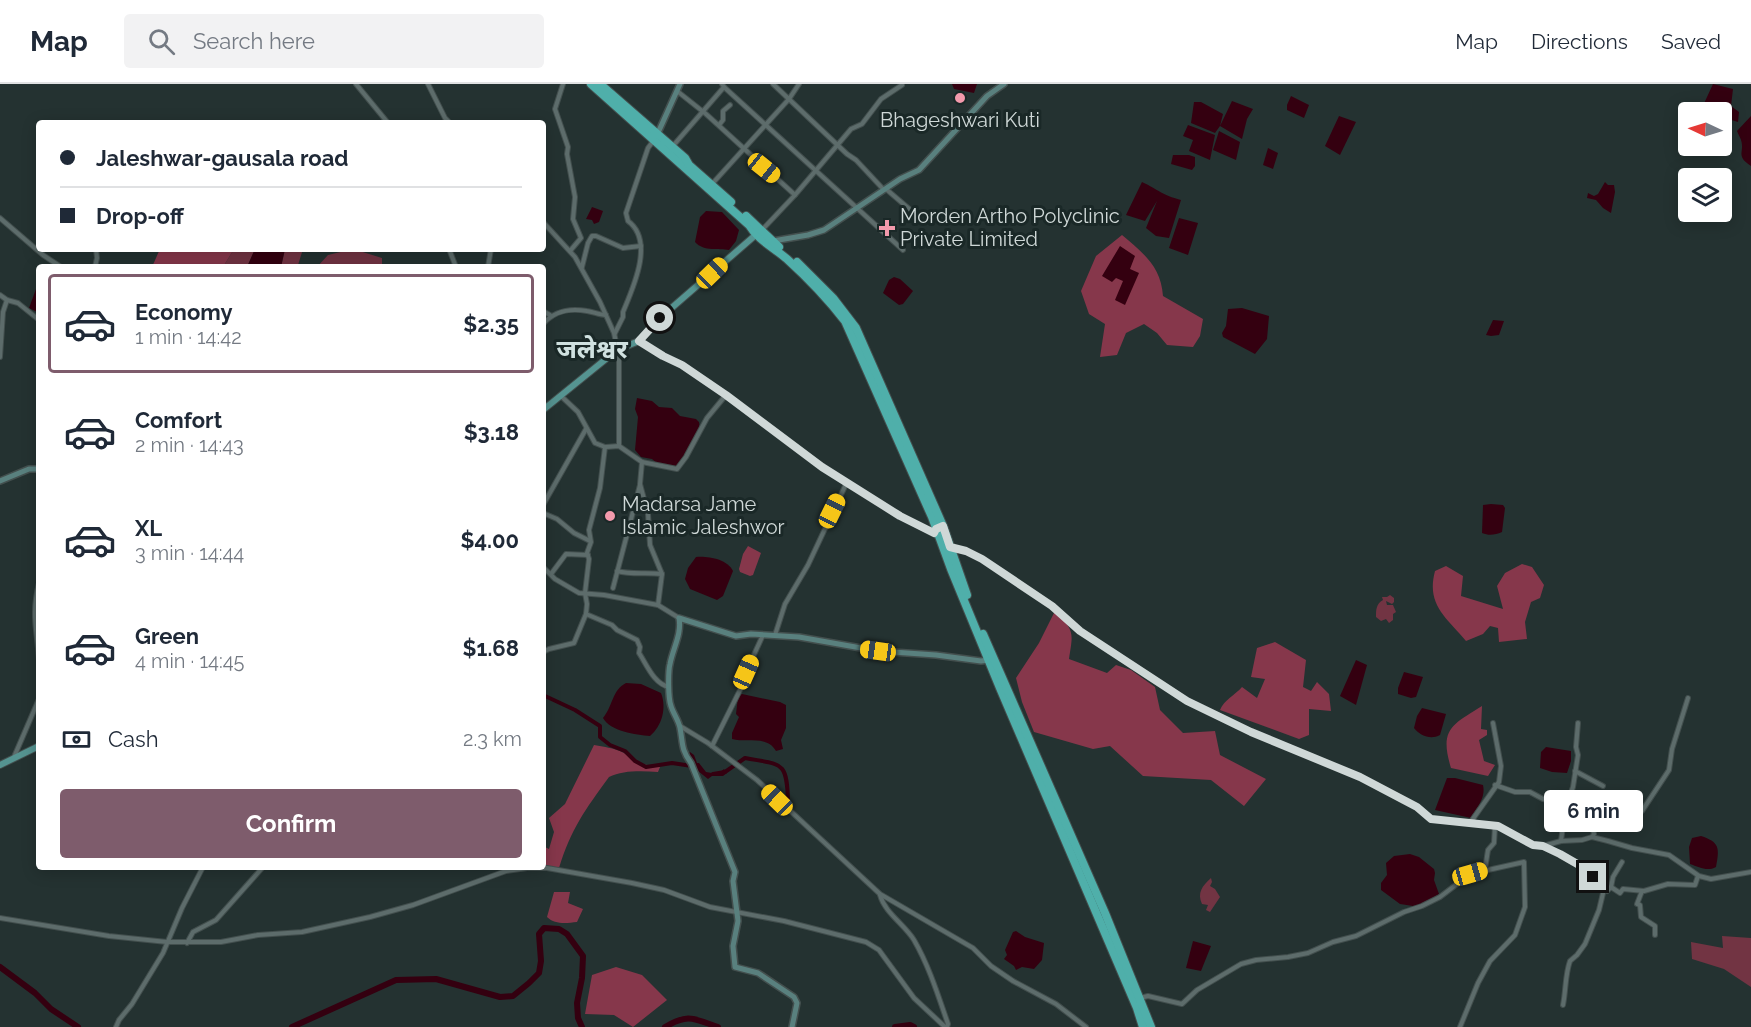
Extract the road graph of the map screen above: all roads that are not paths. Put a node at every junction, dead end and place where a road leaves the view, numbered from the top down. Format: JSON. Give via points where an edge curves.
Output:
{"nodes":[{"id":1,"x":356,"y":84,"type":"edge"},
{"id":2,"x":428,"y":84,"type":"edge"},
{"id":3,"x":563,"y":84,"type":"edge"},
{"id":4,"x":591,"y":84,"type":"edge"},
{"id":5,"x":600,"y":84,"type":"edge"},
{"id":6,"x":680,"y":84,"type":"edge"},
{"id":7,"x":773,"y":84,"type":"edge"},
{"id":8,"x":799,"y":84,"type":"edge"},
{"id":9,"x":1004,"y":84,"type":"edge"},
{"id":10,"x":902,"y":85,"type":"edge"},
{"id":11,"x":723,"y":86,"type":"edge"},
{"id":12,"x":677,"y":92,"type":"junction"},
{"id":13,"x":789,"y":99,"type":"junction"},
{"id":14,"x":730,"y":105,"type":"dead end"},
{"id":15,"x":703,"y":112,"type":"junction"},
{"id":16,"x":386,"y":120,"type":"edge"},
{"id":17,"x":447,"y":120,"type":"edge"},
{"id":18,"x":719,"y":125,"type":"junction"},
{"id":19,"x":765,"y":125,"type":"junction"},
{"id":20,"x":656,"y":137,"type":"junction"},
{"id":21,"x":838,"y":146,"type":"junction"},
{"id":22,"x":672,"y":148,"type":"junction"},
{"id":23,"x":743,"y":149,"type":"junction"},
{"id":24,"x":816,"y":171,"type":"junction"},
{"id":25,"x":712,"y":184,"type":"junction"},
{"id":26,"x":885,"y":189,"type":"junction"},
{"id":27,"x":795,"y":195,"type":"junction"},
{"id":28,"x":858,"y":207,"type":"junction"},
{"id":29,"x":914,"y":213,"type":"dead end"},
{"id":30,"x":0,"y":218,"type":"edge"},
{"id":31,"x":546,"y":225,"type":"edge"},
{"id":32,"x":759,"y":232,"type":"junction"},
{"id":33,"x":773,"y":241,"type":"junction"},
{"id":34,"x":641,"y":246,"type":"junction"},
{"id":35,"x":36,"y":249,"type":"edge"},
{"id":36,"x":903,"y":250,"type":"dead end"},
{"id":37,"x":570,"y":251,"type":"junction"},
{"id":38,"x":40,"y":252,"type":"edge"},
{"id":39,"x":56,"y":264,"type":"edge"},
{"id":40,"x":582,"y":268,"type":"junction"},
{"id":41,"x":0,"y":295,"type":"edge"},
{"id":42,"x":8,"y":300,"type":"junction"},
{"id":43,"x":546,"y":313,"type":"edge"},
{"id":44,"x":550,"y":315,"type":"junction"},
{"id":45,"x":606,"y":315,"type":"junction"},
{"id":46,"x":36,"y":318,"type":"edge"},
{"id":47,"x":546,"y":320,"type":"edge"},
{"id":48,"x":614,"y":333,"type":"junction"},
{"id":49,"x":639,"y":341,"type":"junction"},
{"id":50,"x":617,"y":350,"type":"junction"},
{"id":51,"x":0,"y":357,"type":"edge"},
{"id":52,"x":726,"y":395,"type":"junction"},
{"id":53,"x":560,"y":396,"type":"junction"},
{"id":54,"x":546,"y":408,"type":"edge"},
{"id":55,"x":586,"y":429,"type":"junction"},
{"id":56,"x":619,"y":446,"type":"junction"},
{"id":57,"x":606,"y":447,"type":"junction"},
{"id":58,"x":642,"y":462,"type":"junction"},
{"id":59,"x":36,"y":470,"type":"edge"},
{"id":60,"x":0,"y":481,"type":"edge"},
{"id":61,"x":847,"y":482,"type":"junction"},
{"id":62,"x":640,"y":484,"type":"junction"},
{"id":63,"x":546,"y":500,"type":"edge"},
{"id":64,"x":546,"y":514,"type":"edge"},
{"id":65,"x":940,"y":532,"type":"junction"},
{"id":66,"x":591,"y":542,"type":"junction"},
{"id":67,"x":950,"y":547,"type":"junction"},
{"id":68,"x":588,"y":555,"type":"junction"},
{"id":69,"x":546,"y":570,"type":"edge"},
{"id":70,"x":617,"y":572,"type":"junction"},
{"id":71,"x":551,"y":574,"type":"junction"},
{"id":72,"x":662,"y":574,"type":"junction"},
{"id":73,"x":613,"y":588,"type":"dead end"},
{"id":74,"x":585,"y":593,"type":"junction"},
{"id":75,"x":36,"y":596,"type":"edge"},
{"id":76,"x":658,"y":605,"type":"junction"},
{"id":77,"x":586,"y":614,"type":"junction"},
{"id":78,"x":679,"y":618,"type":"junction"},
{"id":79,"x":763,"y":635,"type":"junction"},
{"id":80,"x":774,"y":636,"type":"junction"},
{"id":81,"x":36,"y":637,"type":"edge"},
{"id":82,"x":546,"y":650,"type":"edge"},
{"id":83,"x":989,"y":660,"type":"junction"},
{"id":84,"x":1003,"y":687,"type":"junction"},
{"id":85,"x":670,"y":688,"type":"junction"},
{"id":86,"x":1688,"y":698,"type":"dead end"},
{"id":87,"x":36,"y":706,"type":"edge"},
{"id":88,"x":1493,"y":723,"type":"dead end"},
{"id":89,"x":1578,"y":723,"type":"dead end"},
{"id":90,"x":680,"y":726,"type":"junction"},
{"id":91,"x":712,"y":746,"type":"junction"},
{"id":92,"x":36,"y":747,"type":"edge"},
{"id":93,"x":13,"y":758,"type":"junction"},
{"id":94,"x":0,"y":765,"type":"edge"},
{"id":95,"x":1575,"y":771,"type":"junction"},
{"id":96,"x":1495,"y":785,"type":"junction"},
{"id":97,"x":1603,"y":786,"type":"dead end"},
{"id":98,"x":1566,"y":804,"type":"junction"},
{"id":99,"x":1603,"y":804,"type":"dead end"},
{"id":100,"x":1601,"y":815,"type":"junction"},
{"id":101,"x":1470,"y":823,"type":"junction"},
{"id":102,"x":1495,"y":826,"type":"junction"},
{"id":103,"x":1592,"y":837,"type":"junction"},
{"id":104,"x":1561,"y":841,"type":"junction"},
{"id":105,"x":1543,"y":846,"type":"junction"},
{"id":106,"x":1622,"y":862,"type":"dead end"},
{"id":107,"x":546,"y":869,"type":"edge"},
{"id":108,"x":1485,"y":869,"type":"junction"},
{"id":109,"x":202,"y":870,"type":"edge"},
{"id":110,"x":260,"y":870,"type":"edge"},
{"id":111,"x":516,"y":870,"type":"edge"},
{"id":112,"x":1751,"y":872,"type":"edge"},
{"id":113,"x":1697,"y":875,"type":"junction"},
{"id":114,"x":1611,"y":887,"type":"junction"},
{"id":115,"x":1604,"y":889,"type":"junction"},
{"id":116,"x":1642,"y":891,"type":"junction"},
{"id":117,"x":880,"y":894,"type":"junction"},
{"id":118,"x":737,"y":913,"type":"junction"},
{"id":119,"x":0,"y":918,"type":"edge"},
{"id":120,"x":1655,"y":935,"type":"dead end"},
{"id":121,"x":167,"y":942,"type":"junction"},
{"id":122,"x":187,"y":943,"type":"junction"},
{"id":123,"x":1139,"y":998,"type":"junction"},
{"id":124,"x":1563,"y":1005,"type":"dead end"},
{"id":125,"x":116,"y":1027,"type":"edge"},
{"id":126,"x":792,"y":1027,"type":"edge"},
{"id":127,"x":946,"y":1027,"type":"edge"},
{"id":128,"x":1086,"y":1027,"type":"edge"},
{"id":129,"x":1143,"y":1027,"type":"edge"},
{"id":130,"x":1151,"y":1027,"type":"edge"},
{"id":131,"x":1460,"y":1027,"type":"edge"}],
"edges":[{"from":1,"to":16,"type":"street"},
{"from":2,"to":17,"type":"street"},
{"from":3,"to":37,"type":"street","via":[[555,109],[568,147],[575,197],[573,219],[581,238]]},
{"from":4,"to":20,"type":"highway"},
{"from":5,"to":20,"type":"highway"},
{"from":6,"to":12,"type":"street"},
{"from":7,"to":13,"type":"street"},
{"from":8,"to":13,"type":"street"},
{"from":9,"to":26,"type":"street","via":[[987,96],[919,170]]},
{"from":10,"to":21,"type":"street","via":[[881,99]]},
{"from":11,"to":15,"type":"street"},
{"from":11,"to":19,"type":"street"},
{"from":12,"to":15,"type":"street"},
{"from":12,"to":20,"type":"street"},
{"from":13,"to":19,"type":"street"},
{"from":13,"to":21,"type":"street"},
{"from":14,"to":18,"type":"street","via":[[723,111]]},
{"from":15,"to":18,"type":"street"},
{"from":15,"to":22,"type":"street"},
{"from":18,"to":23,"type":"street"},
{"from":19,"to":23,"type":"street"},
{"from":19,"to":24,"type":"street"},
{"from":20,"to":22,"type":"highway"},
{"from":20,"to":32,"type":"highway"},
{"from":20,"to":34,"type":"street","via":[[648,148],[627,213],[628,221],[640,235]]},
{"from":21,"to":24,"type":"street"},
{"from":21,"to":26,"type":"street"},
{"from":22,"to":25,"type":"highway"},
{"from":23,"to":25,"type":"street"},
{"from":23,"to":27,"type":"street"},
{"from":24,"to":27,"type":"street"},
{"from":24,"to":28,"type":"street"},
{"from":25,"to":32,"type":"highway"},
{"from":26,"to":28,"type":"street"},
{"from":26,"to":29,"type":"street"},
{"from":27,"to":32,"type":"street"},
{"from":28,"to":33,"type":"street","via":[[824,230]]},
{"from":28,"to":36,"type":"street"},
{"from":30,"to":35,"type":"street"},
{"from":31,"to":37,"type":"street"},
{"from":32,"to":33,"type":"highway"},
{"from":32,"to":49,"type":"main road"},
{"from":32,"to":65,"type":"highway","via":[[762,241],[791,263],[845,321]]},
{"from":33,"to":65,"type":"highway","via":[[816,279],[856,328]]},
{"from":34,"to":40,"type":"street","via":[[622,248],[592,236]]},
{"from":34,"to":48,"type":"street","via":[[635,282]]},
{"from":37,"to":40,"type":"street"},
{"from":38,"to":39,"type":"street"},
{"from":40,"to":45,"type":"street"},
{"from":41,"to":42,"type":"street"},
{"from":42,"to":46,"type":"street"},
{"from":42,"to":51,"type":"street","via":[[3,312]]},
{"from":43,"to":44,"type":"street"},
{"from":44,"to":45,"type":"street","via":[[574,310]]},
{"from":44,"to":47,"type":"street"},
{"from":45,"to":48,"type":"street"},
{"from":48,"to":50,"type":"street"},
{"from":49,"to":50,"type":"main road"},
{"from":49,"to":52,"type":"street"},
{"from":50,"to":53,"type":"main road"},
{"from":50,"to":56,"type":"street"},
{"from":52,"to":58,"type":"street","via":[[707,418],[677,469]]},
{"from":52,"to":61,"type":"street"},
{"from":53,"to":54,"type":"main road"},
{"from":53,"to":55,"type":"street","via":[[578,412]]},
{"from":55,"to":57,"type":"street","via":[[595,443]]},
{"from":55,"to":63,"type":"street"},
{"from":56,"to":57,"type":"street"},
{"from":56,"to":58,"type":"street"},
{"from":57,"to":66,"type":"street","via":[[589,530]]},
{"from":58,"to":62,"type":"street"},
{"from":59,"to":60,"type":"street"},
{"from":61,"to":65,"type":"street","via":[[900,516]]},
{"from":61,"to":80,"type":"street","via":[[785,604]]},
{"from":62,"to":70,"type":"street"},
{"from":62,"to":72,"type":"street","via":[[648,514],[650,545]]},
{"from":64,"to":66,"type":"street"},
{"from":65,"to":67,"type":"highway"},
{"from":65,"to":83,"type":"highway"},
{"from":66,"to":68,"type":"street"},
{"from":67,"to":84,"type":"highway"},
{"from":67,"to":101,"type":"street","via":[[989,564],[1052,606],[1080,631],[1187,701],[1360,777],[1417,807],[1431,819]]},
{"from":68,"to":71,"type":"street","via":[[566,554]]},
{"from":68,"to":74,"type":"street"},
{"from":69,"to":71,"type":"street"},
{"from":70,"to":72,"type":"street"},
{"from":70,"to":73,"type":"street"},
{"from":71,"to":74,"type":"street","via":[[570,589]]},
{"from":72,"to":76,"type":"street"},
{"from":74,"to":76,"type":"street"},
{"from":74,"to":77,"type":"street"},
{"from":75,"to":81,"type":"street"},
{"from":76,"to":78,"type":"street"},
{"from":77,"to":82,"type":"street","via":[[574,643]]},
{"from":77,"to":85,"type":"street","via":[[637,640],[639,653],[654,677]]},
{"from":78,"to":79,"type":"street","via":[[728,634]]},
{"from":78,"to":85,"type":"street","via":[[680,631],[668,679]]},
{"from":79,"to":80,"type":"street"},
{"from":79,"to":91,"type":"street"},
{"from":80,"to":83,"type":"street","via":[[816,639],[878,651]]},
{"from":83,"to":84,"type":"highway"},
{"from":84,"to":123,"type":"highway"},
{"from":84,"to":129,"type":"highway"},
{"from":85,"to":90,"type":"street","via":[[670,703]]},
{"from":86,"to":100,"type":"street","via":[[1669,770],[1642,811]]},
{"from":87,"to":93,"type":"street"},
{"from":88,"to":96,"type":"street","via":[[1501,766]]},
{"from":89,"to":95,"type":"street"},
{"from":90,"to":91,"type":"street"},
{"from":90,"to":118,"type":"street","via":[[684,752],[734,868]]},
{"from":91,"to":117,"type":"street","via":[[757,780]]},
{"from":92,"to":93,"type":"main road"},
{"from":93,"to":94,"type":"main road"},
{"from":95,"to":97,"type":"street"},
{"from":95,"to":98,"type":"street"},
{"from":96,"to":98,"type":"street"},
{"from":96,"to":101,"type":"street"},
{"from":98,"to":104,"type":"street"},
{"from":99,"to":100,"type":"street"},
{"from":100,"to":103,"type":"street","via":[[1590,818]]},
{"from":101,"to":102,"type":"street"},
{"from":102,"to":105,"type":"street"},
{"from":102,"to":108,"type":"street"},
{"from":103,"to":104,"type":"street"},
{"from":103,"to":113,"type":"street","via":[[1669,855]]},
{"from":104,"to":105,"type":"street"},
{"from":105,"to":115,"type":"street","via":[[1586,869]]},
{"from":106,"to":114,"type":"street"},
{"from":107,"to":118,"type":"street","via":[[633,882]]},
{"from":108,"to":123,"type":"street","via":[[1470,874],[1440,897],[1356,936],[1288,957],[1241,964],[1204,985],[1182,1004],[1148,996]]},
{"from":108,"to":131,"type":"street","via":[[1524,862],[1525,907],[1515,935],[1490,961],[1478,983]]},
{"from":109,"to":121,"type":"street"},
{"from":110,"to":122,"type":"street","via":[[216,920],[195,930]]},
{"from":111,"to":122,"type":"street","via":[[392,912],[302,932]]},
{"from":112,"to":113,"type":"street","via":[[1711,879]]},
{"from":113,"to":116,"type":"street","via":[[1695,885],[1668,884]]},
{"from":114,"to":115,"type":"street"},
{"from":114,"to":116,"type":"street","via":[[1620,893],[1623,889]]},
{"from":115,"to":124,"type":"street","via":[[1585,944],[1569,961]]},
{"from":116,"to":120,"type":"street","via":[[1637,904],[1641,916],[1655,926]]},
{"from":117,"to":127,"type":"street","via":[[885,906],[916,943],[931,976]]},
{"from":117,"to":128,"type":"street","via":[[973,948],[991,966],[1056,1004]]},
{"from":118,"to":126,"type":"street","via":[[735,967],[758,973],[794,997],[797,1003]]},
{"from":118,"to":127,"type":"street","via":[[859,940],[876,948],[915,998]]},
{"from":119,"to":121,"type":"street"},
{"from":121,"to":122,"type":"street"},
{"from":121,"to":125,"type":"street"},
{"from":123,"to":130,"type":"highway"}]}
